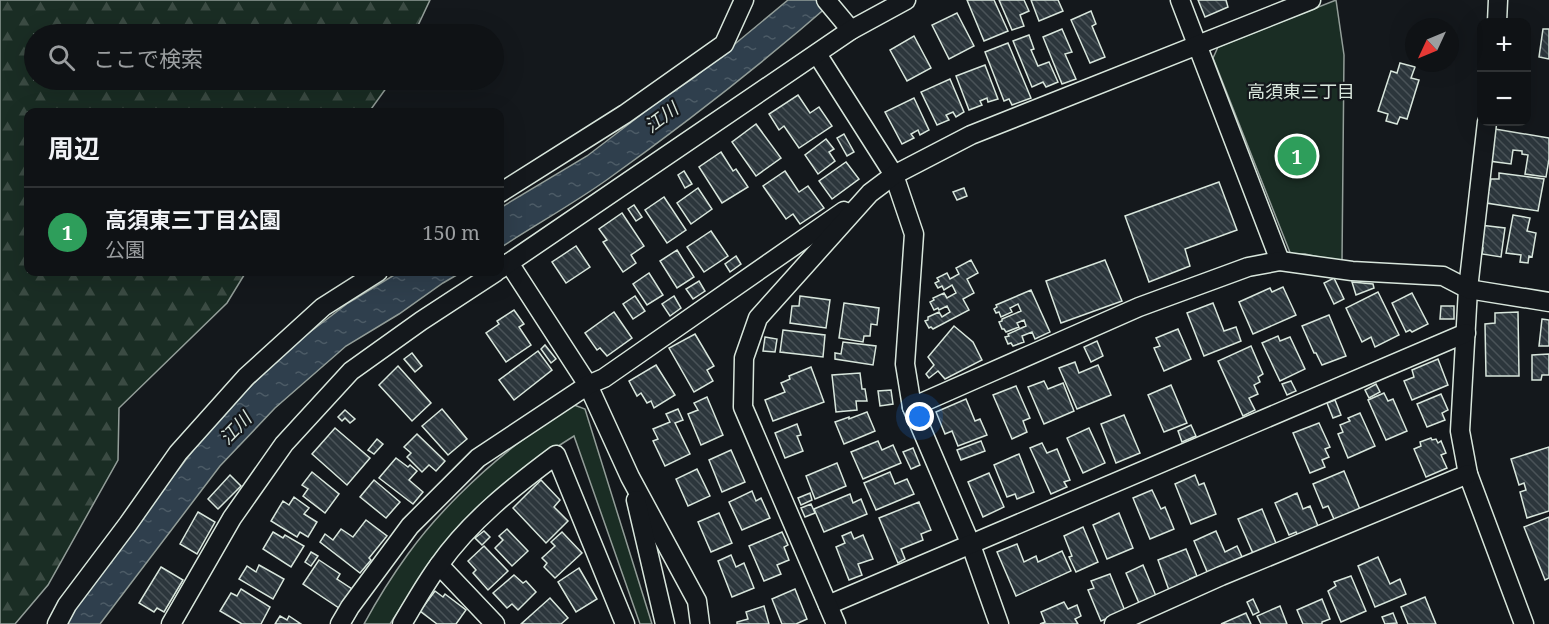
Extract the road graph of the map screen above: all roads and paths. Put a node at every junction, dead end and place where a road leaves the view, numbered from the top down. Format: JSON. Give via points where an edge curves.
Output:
{"nodes":[{"id":1,"x":744,"y":0,"type":"edge"},
{"id":2,"x":826,"y":0,"type":"edge"},
{"id":3,"x":906,"y":0,"type":"edge"},
{"id":4,"x":1180,"y":0,"type":"edge"},
{"id":5,"x":1311,"y":0,"type":"edge"},
{"id":6,"x":1498,"y":0,"type":"edge"},
{"id":7,"x":1497,"y":18,"type":"edge"},
{"id":8,"x":851,"y":30,"type":"junction"},
{"id":9,"x":1197,"y":45,"type":"junction"},
{"id":10,"x":818,"y":54,"type":"junction"},
{"id":11,"x":1486,"y":126,"type":"edge"},
{"id":12,"x":894,"y":175,"type":"junction"},
{"id":13,"x":504,"y":190,"type":"edge"},
{"id":14,"x":870,"y":193,"type":"junction"},
{"id":15,"x":1280,"y":261,"type":"junction"},
{"id":16,"x":504,"y":266,"type":"edge"},
{"id":17,"x":504,"y":272,"type":"edge"},
{"id":18,"x":372,"y":276,"type":"edge"},
{"id":19,"x":489,"y":276,"type":"edge"},
{"id":20,"x":1468,"y":289,"type":"junction"},
{"id":21,"x":1549,"y":302,"type":"edge"},
{"id":22,"x":1466,"y":333,"type":"junction"},
{"id":23,"x":588,"y":385,"type":"junction"},
{"id":24,"x":912,"y":407,"type":"junction"},
{"id":25,"x":1468,"y":474,"type":"junction"},
{"id":26,"x":630,"y":477,"type":"junction"},
{"id":27,"x":971,"y":545,"type":"junction"},
{"id":28,"x":439,"y":565,"type":"junction"},
{"id":29,"x":828,"y":605,"type":"junction"},
{"id":30,"x":57,"y":624,"type":"edge"},
{"id":31,"x":171,"y":624,"type":"edge"},
{"id":32,"x":340,"y":624,"type":"edge"},
{"id":33,"x":402,"y":624,"type":"edge"},
{"id":34,"x":495,"y":624,"type":"edge"},
{"id":35,"x":625,"y":624,"type":"edge"},
{"id":36,"x":665,"y":624,"type":"edge"},
{"id":37,"x":700,"y":624,"type":"edge"},
{"id":38,"x":836,"y":624,"type":"edge"},
{"id":39,"x":999,"y":624,"type":"edge"},
{"id":40,"x":1114,"y":624,"type":"edge"},
{"id":41,"x":1524,"y":624,"type":"edge"}],
"edges":[{"from":1,"to":13,"type":"street","via":[[724,44]]},
{"from":2,"to":8,"type":"street"},
{"from":3,"to":8,"type":"street"},
{"from":4,"to":9,"type":"street"},
{"from":5,"to":9,"type":"street"},
{"from":6,"to":7,"type":"street"},
{"from":8,"to":10,"type":"street"},
{"from":9,"to":12,"type":"street","via":[[971,135]]},
{"from":9,"to":15,"type":"street"},
{"from":10,"to":12,"type":"street"},
{"from":10,"to":16,"type":"street"},
{"from":11,"to":20,"type":"street"},
{"from":12,"to":14,"type":"street"},
{"from":12,"to":24,"type":"street","via":[[914,234],[905,364]]},
{"from":14,"to":23,"type":"street","via":[[604,378]]},
{"from":14,"to":29,"type":"street","via":[[758,318],[744,358],[743,407]]},
{"from":15,"to":20,"type":"street","via":[[1352,271],[1443,276]]},
{"from":15,"to":24,"type":"street","via":[[1248,267],[1139,307]]},
{"from":17,"to":23,"type":"street"},
{"from":18,"to":30,"type":"street","via":[[323,307],[246,377],[178,453]]},
{"from":19,"to":31,"type":"street","via":[[351,371],[284,444],[232,518]]},
{"from":20,"to":21,"type":"street"},
{"from":20,"to":22,"type":"street"},
{"from":22,"to":25,"type":"street","via":[[1460,431]]},
{"from":22,"to":27,"type":"street"},
{"from":23,"to":26,"type":"street"},
{"from":23,"to":32,"type":"street","via":[[478,458],[410,526]]},
{"from":24,"to":27,"type":"street"},
{"from":25,"to":40,"type":"street"},
{"from":25,"to":41,"type":"street"},
{"from":26,"to":36,"type":"street"},
{"from":26,"to":37,"type":"street","via":[[697,601]]},
{"from":27,"to":29,"type":"street"},
{"from":27,"to":39,"type":"street"},
{"from":28,"to":33,"type":"street"},
{"from":28,"to":34,"type":"street"},
{"from":28,"to":35,"type":"street","via":[[475,522],[556,455]]},
{"from":29,"to":38,"type":"street"}]}
